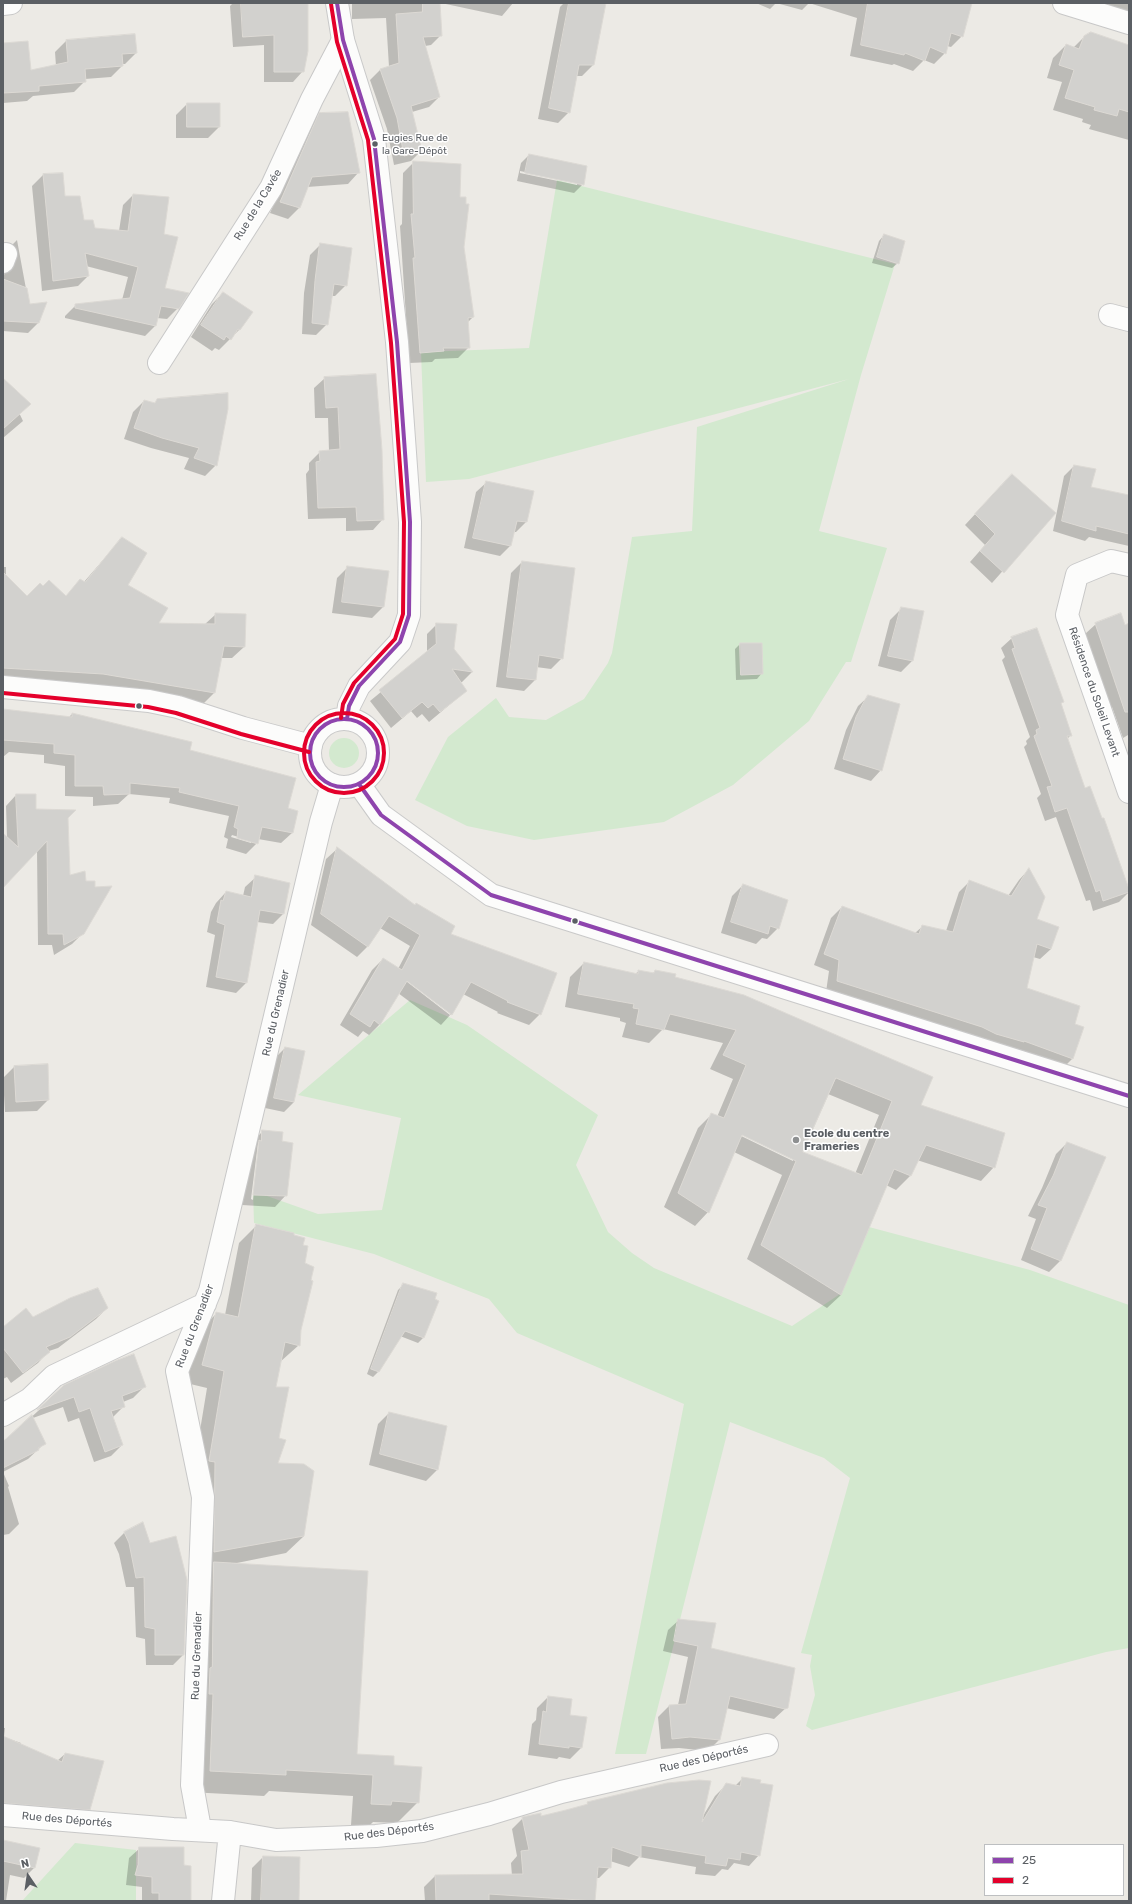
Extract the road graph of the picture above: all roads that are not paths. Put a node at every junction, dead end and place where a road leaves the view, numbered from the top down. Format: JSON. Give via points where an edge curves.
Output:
{"nodes":[{"id":1,"x":11,"y":3,"type":"edge"},
{"id":2,"x":337,"y":3,"type":"edge"},
{"id":3,"x":1064,"y":3,"type":"edge"},
{"id":4,"x":3,"y":4,"type":"edge"},
{"id":5,"x":1129,"y":23,"type":"edge"},
{"id":6,"x":343,"y":40,"type":"junction"},
{"id":7,"x":159,"y":362,"type":"dead end"},
{"id":8,"x":1129,"y":565,"type":"edge"},
{"id":9,"x":3,"y":687,"type":"edge"},
{"id":10,"x":347,"y":719,"type":"junction"},
{"id":11,"x":311,"y":746,"type":"junction"},
{"id":12,"x":358,"y":784,"type":"junction"},
{"id":13,"x":332,"y":785,"type":"junction"},
{"id":14,"x":1129,"y":792,"type":"edge"},
{"id":15,"x":1129,"y":1096,"type":"edge"},
{"id":16,"x":205,"y":1304,"type":"junction"},
{"id":17,"x":3,"y":1415,"type":"edge"},
{"id":18,"x":767,"y":1745,"type":"dead end"},
{"id":19,"x":3,"y":1815,"type":"edge"},
{"id":20,"x":200,"y":1829,"type":"junction"},
{"id":21,"x":230,"y":1832,"type":"junction"},
{"id":22,"x":223,"y":1901,"type":"edge"}],
"edges":[{"from":1,"to":4,"type":"street"},
{"from":2,"to":6,"type":"street"},
{"from":3,"to":5,"type":"street"},
{"from":6,"to":7,"type":"street","name":"Rue de la Cavée","via":[[312,99],[271,188]]},
{"from":6,"to":10,"type":"street","via":[[374,139],[397,342],[410,522],[409,615],[400,642],[359,686],[349,706]]},
{"from":8,"to":14,"type":"street","name":"Résidence du Soleil Levant","via":[[1111,561],[1077,575],[1067,616]]},
{"from":9,"to":11,"type":"street","via":[[149,701]]},
{"from":10,"to":11,"type":"street","via":[[326,724],[317,733]]},
{"from":10,"to":12,"type":"street","via":[[367,728],[378,746],[375,767],[368,777]]},
{"from":11,"to":13,"type":"street","via":[[310,758],[314,770]]},
{"from":12,"to":13,"type":"street","via":[[347,787]]},
{"from":12,"to":15,"type":"street","via":[[381,815],[491,895]]},
{"from":13,"to":16,"type":"street","name":"Rue du Grenadier"},
{"from":16,"to":17,"type":"street","via":[[54,1376],[30,1399]]},
{"from":16,"to":20,"type":"street","name":"Rue du Grenadier","via":[[177,1371],[203,1497],[192,1785]]},
{"from":18,"to":21,"type":"street","name":"Rue des Déportés","via":[[561,1792],[422,1831],[376,1836],[276,1840]]},
{"from":19,"to":20,"type":"street","name":"Rue des Déportés"},
{"from":20,"to":21,"type":"street","name":"Rue des Déportés"},
{"from":21,"to":22,"type":"street"}]}
